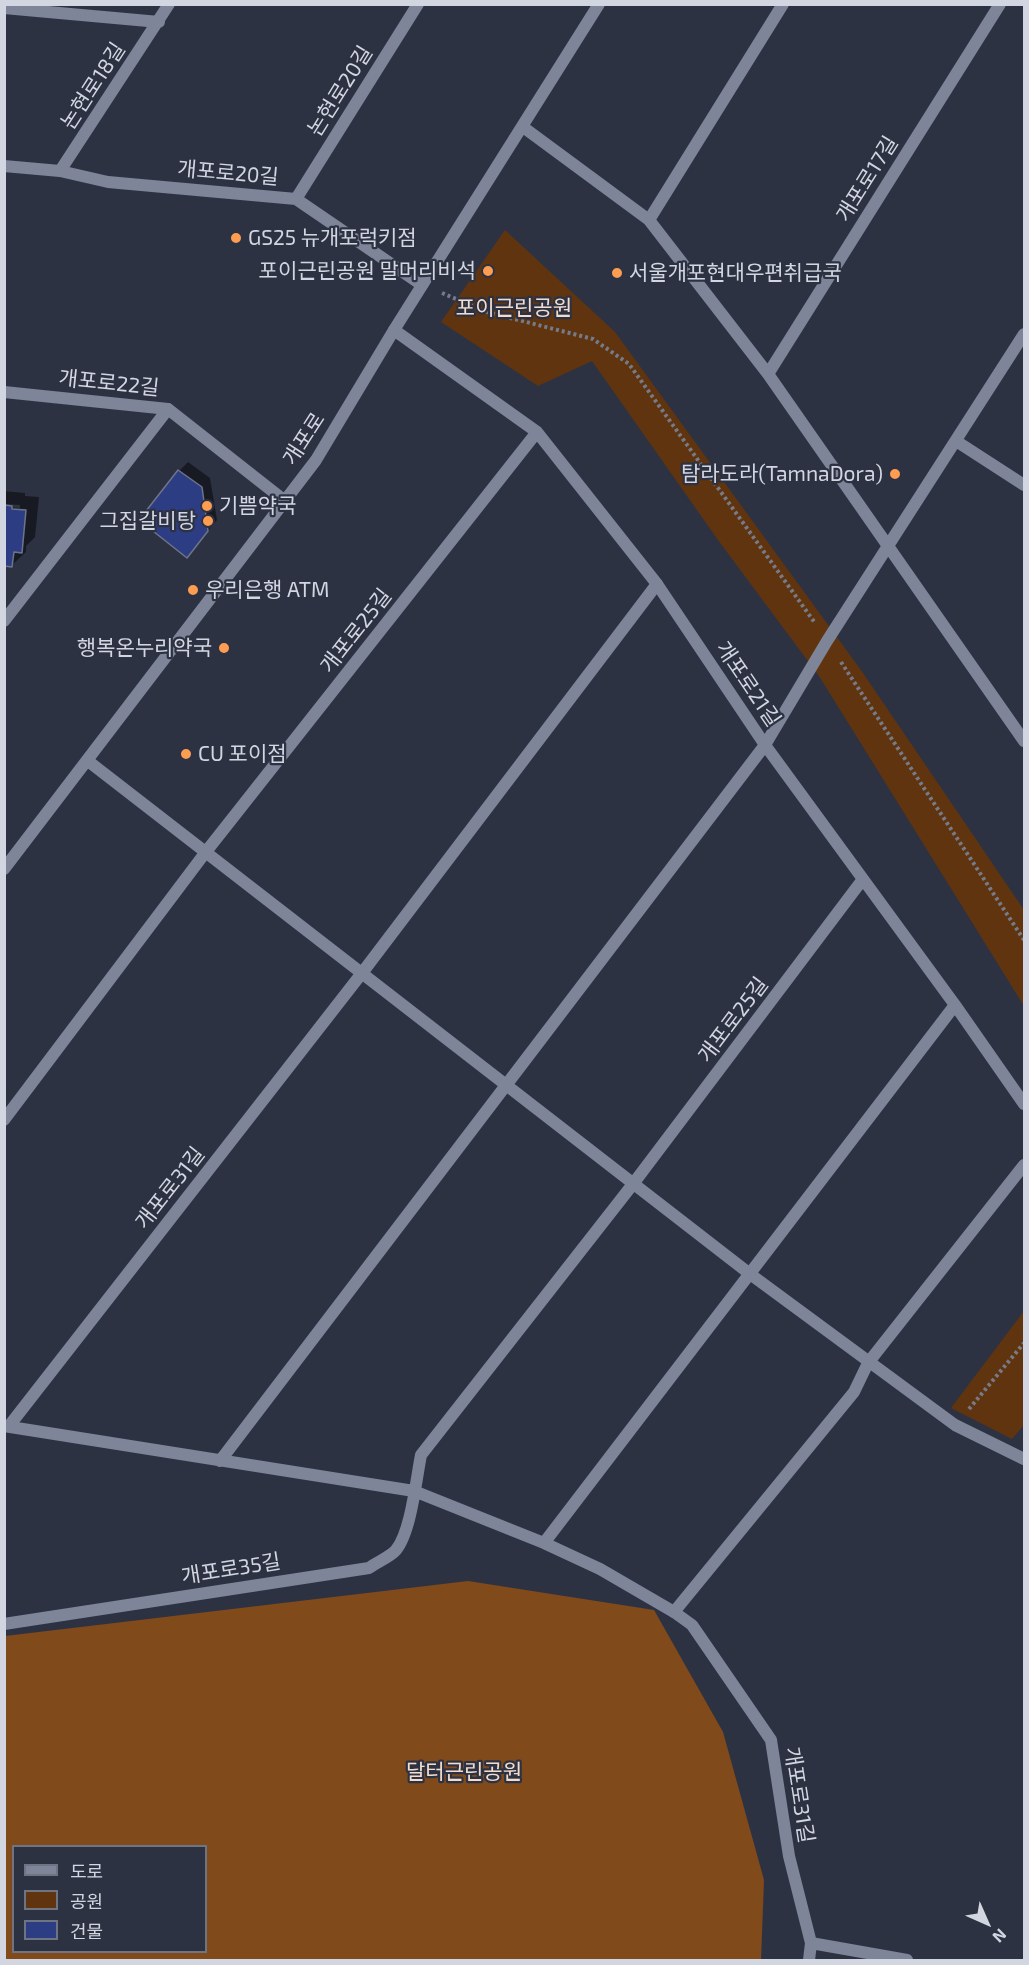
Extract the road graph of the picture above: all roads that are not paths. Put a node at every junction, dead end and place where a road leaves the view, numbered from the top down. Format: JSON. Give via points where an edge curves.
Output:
{"nodes":[{"id":1,"x":169,"y":4,"type":"edge"},
{"id":2,"x":418,"y":4,"type":"edge"},
{"id":3,"x":599,"y":4,"type":"edge"},
{"id":4,"x":783,"y":4,"type":"edge"},
{"id":5,"x":1000,"y":4,"type":"edge"},
{"id":6,"x":4,"y":8,"type":"edge"},
{"id":7,"x":159,"y":22,"type":"junction"},
{"id":8,"x":523,"y":127,"type":"junction"},
{"id":9,"x":4,"y":166,"type":"edge"},
{"id":10,"x":60,"y":171,"type":"junction"},
{"id":11,"x":296,"y":199,"type":"junction"},
{"id":12,"x":649,"y":220,"type":"junction"},
{"id":13,"x":422,"y":285,"type":"junction"},
{"id":14,"x":394,"y":330,"type":"junction"},
{"id":15,"x":1024,"y":334,"type":"edge"},
{"id":16,"x":768,"y":374,"type":"junction"},
{"id":17,"x":4,"y":392,"type":"edge"},
{"id":18,"x":168,"y":409,"type":"junction"},
{"id":19,"x":537,"y":432,"type":"junction"},
{"id":20,"x":956,"y":441,"type":"junction"},
{"id":21,"x":1024,"y":485,"type":"edge"},
{"id":22,"x":285,"y":501,"type":"junction"},
{"id":23,"x":888,"y":547,"type":"junction"},
{"id":24,"x":657,"y":584,"type":"junction"},
{"id":25,"x":4,"y":602,"type":"edge"},
{"id":26,"x":18,"y":603,"type":"junction"},
{"id":27,"x":4,"y":621,"type":"edge"},
{"id":28,"x":1024,"y":741,"type":"edge"},
{"id":29,"x":765,"y":745,"type":"junction"},
{"id":30,"x":88,"y":761,"type":"junction"},
{"id":31,"x":205,"y":853,"type":"junction"},
{"id":32,"x":4,"y":869,"type":"edge"},
{"id":33,"x":863,"y":879,"type":"junction"},
{"id":34,"x":362,"y":973,"type":"junction"},
{"id":35,"x":955,"y":1005,"type":"junction"},
{"id":36,"x":506,"y":1084,"type":"junction"},
{"id":37,"x":1024,"y":1104,"type":"edge"},
{"id":38,"x":4,"y":1120,"type":"edge"},
{"id":39,"x":1024,"y":1165,"type":"edge"},
{"id":40,"x":633,"y":1184,"type":"junction"},
{"id":41,"x":750,"y":1274,"type":"junction"},
{"id":42,"x":868,"y":1363,"type":"junction"},
{"id":43,"x":7,"y":1426,"type":"edge"},
{"id":44,"x":1024,"y":1459,"type":"edge"},
{"id":45,"x":220,"y":1461,"type":"junction"},
{"id":46,"x":414,"y":1491,"type":"junction"},
{"id":47,"x":544,"y":1544,"type":"junction"},
{"id":48,"x":674,"y":1612,"type":"junction"},
{"id":49,"x":4,"y":1624,"type":"edge"},
{"id":50,"x":811,"y":1943,"type":"junction"},
{"id":51,"x":809,"y":1960,"type":"edge"},
{"id":52,"x":907,"y":1960,"type":"edge"}],
"edges":[{"from":1,"to":7,"type":"street","name":"논현로18길"},
{"from":2,"to":11,"type":"street","name":"논현로20길"},
{"from":3,"to":8,"type":"street","name":"개포로"},
{"from":4,"to":12,"type":"street"},
{"from":5,"to":16,"type":"street","name":"개포로17길"},
{"from":6,"to":7,"type":"street","name":"논현로18길"},
{"from":7,"to":10,"type":"street","name":"논현로18길"},
{"from":8,"to":12,"type":"street"},
{"from":8,"to":13,"type":"street","name":"개포로"},
{"from":9,"to":10,"type":"street","name":"개포로20길"},
{"from":10,"to":11,"type":"street","name":"개포로20길","via":[[108,182]]},
{"from":11,"to":13,"type":"street","name":"개포로20길"},
{"from":12,"to":16,"type":"street"},
{"from":13,"to":14,"type":"street","name":"개포로"},
{"from":14,"to":19,"type":"street","name":"개포로21길"},
{"from":14,"to":22,"type":"street","name":"개포로","via":[[316,460]]},
{"from":15,"to":20,"type":"street"},
{"from":16,"to":23,"type":"street"},
{"from":17,"to":18,"type":"street","name":"개포로22길"},
{"from":18,"to":22,"type":"street","name":"개포로22길"},
{"from":18,"to":26,"type":"street"},
{"from":19,"to":24,"type":"street","name":"개포로21길"},
{"from":19,"to":31,"type":"street","name":"개포로25길"},
{"from":20,"to":21,"type":"street"},
{"from":20,"to":23,"type":"street"},
{"from":22,"to":30,"type":"street","name":"개포로"},
{"from":23,"to":28,"type":"street"},
{"from":23,"to":29,"type":"street"},
{"from":24,"to":29,"type":"street","name":"개포로21길"},
{"from":24,"to":34,"type":"street"},
{"from":25,"to":26,"type":"street"},
{"from":26,"to":27,"type":"street"},
{"from":29,"to":33,"type":"street","name":"개포로21길"},
{"from":29,"to":36,"type":"street"},
{"from":30,"to":31,"type":"street"},
{"from":30,"to":32,"type":"street","name":"개포로"},
{"from":31,"to":34,"type":"street"},
{"from":31,"to":38,"type":"street"},
{"from":33,"to":35,"type":"street","name":"개포로21길"},
{"from":33,"to":40,"type":"street","name":"개포로25길"},
{"from":34,"to":36,"type":"street"},
{"from":34,"to":43,"type":"street","name":"개포로31길"},
{"from":35,"to":37,"type":"street","name":"개포로21길"},
{"from":35,"to":41,"type":"street"},
{"from":36,"to":40,"type":"street"},
{"from":36,"to":45,"type":"street"},
{"from":39,"to":42,"type":"street"},
{"from":40,"to":41,"type":"street"},
{"from":40,"to":46,"type":"street","via":[[421,1455]]},
{"from":41,"to":42,"type":"street"},
{"from":41,"to":47,"type":"street"},
{"from":42,"to":44,"type":"street","via":[[955,1425]]},
{"from":42,"to":48,"type":"street","via":[[854,1392]]},
{"from":43,"to":45,"type":"street","name":"개포로31길"},
{"from":45,"to":46,"type":"street","name":"개포로31길"},
{"from":46,"to":47,"type":"street","name":"개포로31길"},
{"from":46,"to":49,"type":"street","name":"개포로35길","via":[[410,1520],[396,1550],[369,1568]]},
{"from":47,"to":48,"type":"street","name":"개포로31길","via":[[600,1569]]},
{"from":48,"to":50,"type":"street","name":"개포로31길","via":[[692,1625],[771,1740],[789,1856]]},
{"from":50,"to":51,"type":"street","name":"개포로31길"},
{"from":50,"to":52,"type":"street"}]}
